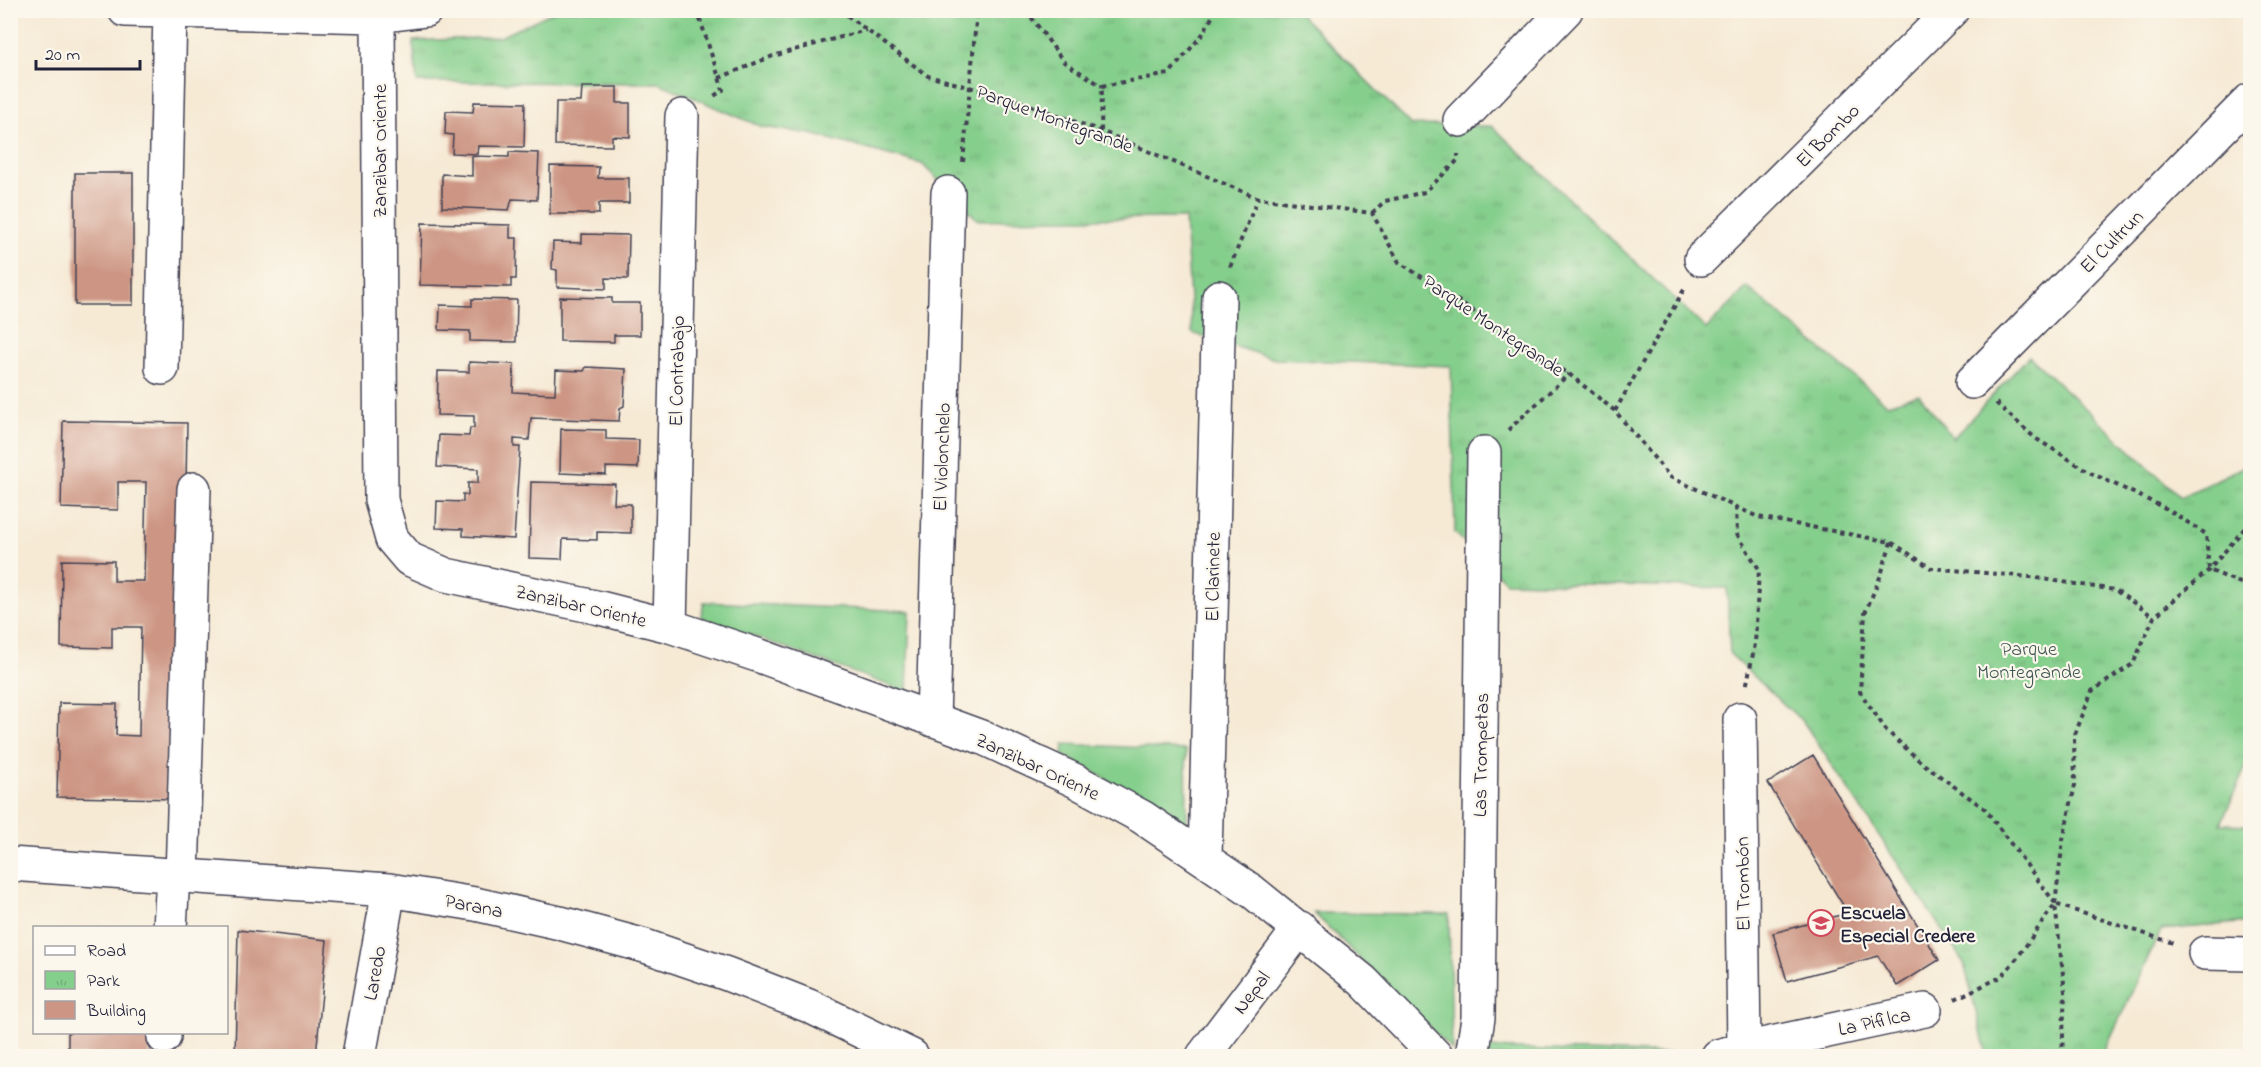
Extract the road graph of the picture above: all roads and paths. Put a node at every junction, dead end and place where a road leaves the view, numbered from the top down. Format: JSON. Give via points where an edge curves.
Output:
{"nodes":[{"id":1,"x":125,"y":10,"type":"edge"},
{"id":2,"x":426,"y":10,"type":"edge"},
{"id":3,"x":697,"y":10,"type":"edge"},
{"id":4,"x":840,"y":10,"type":"edge"},
{"id":5,"x":977,"y":10,"type":"edge"},
{"id":6,"x":1026,"y":10,"type":"edge"},
{"id":7,"x":1216,"y":10,"type":"edge"},
{"id":8,"x":1566,"y":10,"type":"edge"},
{"id":9,"x":1952,"y":10,"type":"edge"},
{"id":10,"x":170,"y":12,"type":"edge"},
{"id":11,"x":325,"y":13,"type":"edge"},
{"id":12,"x":378,"y":16,"type":"junction"},
{"id":13,"x":866,"y":30,"type":"junction"},
{"id":14,"x":719,"y":78,"type":"junction"},
{"id":15,"x":1102,"y":86,"type":"junction"},
{"id":16,"x":972,"y":88,"type":"junction"},
{"id":17,"x":2250,"y":100,"type":"edge"},
{"id":18,"x":682,"y":116,"type":"joint"},
{"id":19,"x":1460,"y":120,"type":"joint"},
{"id":20,"x":1101,"y":132,"type":"junction"},
{"id":21,"x":948,"y":193,"type":"joint"},
{"id":22,"x":1258,"y":198,"type":"junction"},
{"id":23,"x":1372,"y":213,"type":"junction"},
{"id":24,"x":1701,"y":259,"type":"joint"},
{"id":25,"x":1219,"y":297,"type":"joint"},
{"id":26,"x":162,"y":368,"type":"dead end"},
{"id":27,"x":1569,"y":374,"type":"junction"},
{"id":28,"x":1972,"y":382,"type":"joint"},
{"id":29,"x":1615,"y":411,"type":"junction"},
{"id":30,"x":1484,"y":453,"type":"joint"},
{"id":31,"x":194,"y":489,"type":"dead end"},
{"id":32,"x":1736,"y":507,"type":"junction"},
{"id":33,"x":2250,"y":522,"type":"edge"},
{"id":34,"x":1891,"y":542,"type":"junction"},
{"id":35,"x":2209,"y":570,"type":"junction"},
{"id":36,"x":2250,"y":587,"type":"edge"},
{"id":37,"x":2154,"y":617,"type":"junction"},
{"id":38,"x":670,"y":626,"type":"junction"},
{"id":39,"x":1740,"y":719,"type":"joint"},
{"id":40,"x":933,"y":720,"type":"junction"},
{"id":41,"x":1205,"y":858,"type":"junction"},
{"id":42,"x":10,"y":864,"type":"edge"},
{"id":43,"x":177,"y":876,"type":"junction"},
{"id":44,"x":389,"y":890,"type":"junction"},
{"id":45,"x":2055,"y":904,"type":"junction"},
{"id":46,"x":170,"y":926,"type":"edge"},
{"id":47,"x":1300,"y":928,"type":"junction"},
{"id":48,"x":2205,"y":954,"type":"joint"},
{"id":49,"x":2250,"y":954,"type":"edge"},
{"id":50,"x":1924,"y":1010,"type":"joint"},
{"id":51,"x":1731,"y":1053,"type":"edge"},
{"id":52,"x":359,"y":1056,"type":"edge"},
{"id":53,"x":912,"y":1056,"type":"edge"},
{"id":54,"x":1203,"y":1056,"type":"edge"},
{"id":55,"x":1436,"y":1056,"type":"edge"},
{"id":56,"x":1472,"y":1056,"type":"edge"},
{"id":57,"x":2061,"y":1056,"type":"edge"}],
"edges":[{"from":1,"to":10,"type":"street"},
{"from":2,"to":12,"type":"street"},
{"from":3,"to":14,"type":"path"},
{"from":4,"to":13,"type":"path","name":"Parque Montegrande"},
{"from":5,"to":16,"type":"path"},
{"from":6,"to":15,"type":"path","via":[[1064,62]]},
{"from":7,"to":15,"type":"path","via":[[1203,35],[1169,74]]},
{"from":8,"to":19,"type":"street"},
{"from":9,"to":24,"type":"street","name":"El Bombo"},
{"from":10,"to":11,"type":"street"},
{"from":10,"to":26,"type":"street"},
{"from":11,"to":12,"type":"street"},
{"from":12,"to":38,"type":"street","name":"Zanzibar Oriente","via":[[381,500],[392,539],[409,559],[446,575]]},
{"from":13,"to":14,"type":"path","via":[[773,56]]},
{"from":13,"to":16,"type":"path","name":"Parque Montegrande","via":[[928,76]]},
{"from":14,"to":18,"type":"path","via":[[723,90]]},
{"from":15,"to":20,"type":"path"},
{"from":16,"to":20,"type":"path","name":"Parque Montegrande"},
{"from":16,"to":21,"type":"path","via":[[963,168]]},
{"from":17,"to":28,"type":"street","name":"El Cultrun"},
{"from":18,"to":38,"type":"street","name":"El Contrabajo"},
{"from":19,"to":23,"type":"path","via":[[1458,160],[1425,192],[1385,201]]},
{"from":20,"to":22,"type":"path","name":"Parque Montegrande"},
{"from":21,"to":40,"type":"street","name":"El Violonchelo"},
{"from":22,"to":23,"type":"path","name":"Parque Montegrande"},
{"from":22,"to":25,"type":"path"},
{"from":23,"to":27,"type":"path","name":"Parque Montegrande","via":[[1399,262]]},
{"from":24,"to":29,"type":"path"},
{"from":25,"to":41,"type":"street","name":"El Clarinete"},
{"from":27,"to":29,"type":"path","name":"Parque Montegrande"},
{"from":27,"to":30,"type":"path"},
{"from":28,"to":35,"type":"path","via":[[2035,438],[2091,473],[2165,508],[2206,534]]},
{"from":29,"to":32,"type":"path","name":"Parque Montegrande","via":[[1670,477]]},
{"from":30,"to":56,"type":"street","name":"Las Trompetas","via":[[1478,1018]]},
{"from":31,"to":43,"type":"street"},
{"from":32,"to":34,"type":"path","name":"Parque Montegrande","via":[[1758,516]]},
{"from":32,"to":39,"type":"path","via":[[1737,534],[1759,570],[1755,644]]},
{"from":33,"to":35,"type":"path"},
{"from":34,"to":37,"type":"path","name":"Parque Montegrande","via":[[1931,568],[2115,590]]},
{"from":34,"to":45,"type":"path","via":[[1865,613],[1860,692],[1886,730],[1922,763],[1985,809]]},
{"from":35,"to":36,"type":"path"},
{"from":35,"to":37,"type":"path"},
{"from":37,"to":45,"type":"path","via":[[2133,664],[2092,691],[2074,737],[2075,784]]},
{"from":38,"to":40,"type":"street","name":"Zanzibar Oriente"},
{"from":39,"to":51,"type":"street","name":"El Trombón"},
{"from":40,"to":41,"type":"street","name":"Zanzibar Oriente","via":[[981,737],[1074,780]]},
{"from":41,"to":47,"type":"street","name":"Zanzibar Oriente"},
{"from":42,"to":43,"type":"street","name":"Parana"},
{"from":43,"to":44,"type":"street","name":"Parana"},
{"from":43,"to":46,"type":"street"},
{"from":44,"to":52,"type":"street","name":"Laredo"},
{"from":44,"to":53,"type":"street","name":"Parana","via":[[560,922],[645,946],[808,1006]]},
{"from":45,"to":48,"type":"path"},
{"from":45,"to":50,"type":"path","via":[[2001,977]]},
{"from":45,"to":57,"type":"path","via":[[2065,992]]},
{"from":47,"to":54,"type":"street","name":"Nepal"},
{"from":47,"to":55,"type":"street","name":"Zanzibar Oriente","via":[[1363,981]]},
{"from":48,"to":49,"type":"street"},
{"from":50,"to":51,"type":"street","name":"La Pifilca"}]}
